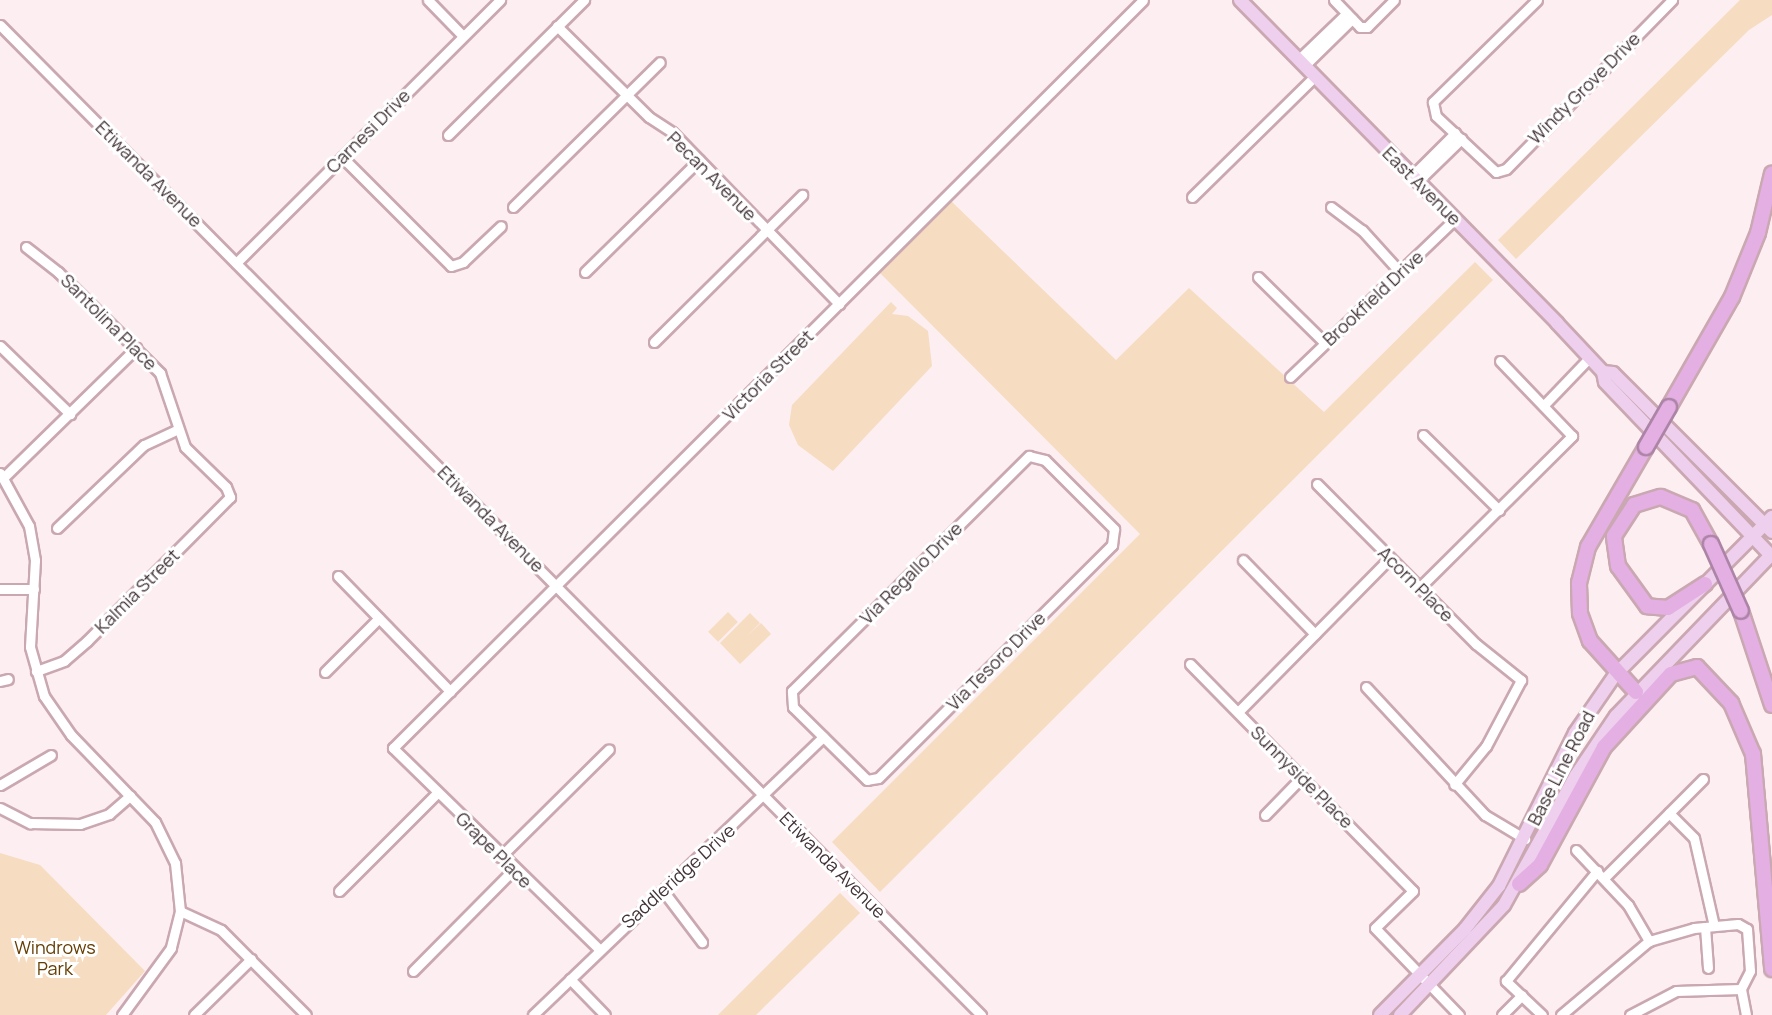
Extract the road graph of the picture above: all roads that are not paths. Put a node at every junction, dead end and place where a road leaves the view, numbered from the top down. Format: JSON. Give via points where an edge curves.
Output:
{"nodes":[{"id":1,"x":428,"y":0,"type":"edge"},
{"id":2,"x":500,"y":0,"type":"edge"},
{"id":3,"x":584,"y":0,"type":"edge"},
{"id":4,"x":1143,"y":0,"type":"edge"},
{"id":5,"x":1240,"y":0,"type":"edge"},
{"id":6,"x":1334,"y":0,"type":"edge"},
{"id":7,"x":1394,"y":0,"type":"edge"},
{"id":8,"x":1537,"y":0,"type":"edge"},
{"id":9,"x":1672,"y":0,"type":"edge"},
{"id":10,"x":1349,"y":16,"type":"junction"},
{"id":11,"x":0,"y":25,"type":"edge"},
{"id":12,"x":557,"y":26,"type":"junction"},
{"id":13,"x":463,"y":36,"type":"junction"},
{"id":14,"x":660,"y":62,"type":"dead end"},
{"id":15,"x":1302,"y":62,"type":"junction"},
{"id":16,"x":1315,"y":76,"type":"junction"},
{"id":17,"x":626,"y":95,"type":"junction"},
{"id":18,"x":448,"y":135,"type":"dead end"},
{"id":19,"x":1458,"y":136,"type":"junction"},
{"id":20,"x":342,"y":157,"type":"junction"},
{"id":21,"x":699,"y":160,"type":"junction"},
{"id":22,"x":1772,"y":174,"type":"edge"},
{"id":23,"x":1415,"y":179,"type":"junction"},
{"id":24,"x":802,"y":195,"type":"dead end"},
{"id":25,"x":1192,"y":197,"type":"dead end"},
{"id":26,"x":513,"y":207,"type":"dead end"},
{"id":27,"x":1331,"y":207,"type":"dead end"},
{"id":28,"x":1455,"y":219,"type":"junction"},
{"id":29,"x":501,"y":226,"type":"dead end"},
{"id":30,"x":766,"y":230,"type":"junction"},
{"id":31,"x":26,"y":247,"type":"dead end"},
{"id":32,"x":236,"y":263,"type":"junction"},
{"id":33,"x":585,"y":272,"type":"dead end"},
{"id":34,"x":1400,"y":272,"type":"junction"},
{"id":35,"x":1258,"y":277,"type":"dead end"},
{"id":36,"x":839,"y":304,"type":"junction"},
{"id":37,"x":654,"y":342,"type":"dead end"},
{"id":38,"x":1325,"y":343,"type":"junction"},
{"id":39,"x":136,"y":348,"type":"junction"},
{"id":40,"x":1,"y":349,"type":"edge"},
{"id":41,"x":1590,"y":357,"type":"junction"},
{"id":42,"x":1500,"y":361,"type":"dead end"},
{"id":43,"x":1603,"y":372,"type":"junction"},
{"id":44,"x":1290,"y":377,"type":"dead end"},
{"id":45,"x":1544,"y":405,"type":"junction"},
{"id":46,"x":70,"y":414,"type":"junction"},
{"id":47,"x":176,"y":430,"type":"junction"},
{"id":48,"x":1423,"y":435,"type":"dead end"},
{"id":49,"x":1037,"y":456,"type":"joint"},
{"id":50,"x":2,"y":475,"type":"edge"},
{"id":51,"x":1317,"y":484,"type":"dead end"},
{"id":52,"x":230,"y":497,"type":"joint"},
{"id":53,"x":1499,"y":510,"type":"junction"},
{"id":54,"x":57,"y":528,"type":"dead end"},
{"id":55,"x":1764,"y":528,"type":"edge"},
{"id":56,"x":1772,"y":553,"type":"edge"},
{"id":57,"x":1390,"y":558,"type":"junction"},
{"id":58,"x":1243,"y":560,"type":"dead end"},
{"id":59,"x":338,"y":576,"type":"dead end"},
{"id":60,"x":1705,"y":584,"type":"junction"},
{"id":61,"x":556,"y":586,"type":"junction"},
{"id":62,"x":1419,"y":588,"type":"junction"},
{"id":63,"x":0,"y":589,"type":"edge"},
{"id":64,"x":34,"y":589,"type":"junction"},
{"id":65,"x":379,"y":618,"type":"junction"},
{"id":66,"x":1315,"y":634,"type":"junction"},
{"id":67,"x":1190,"y":664,"type":"dead end"},
{"id":68,"x":36,"y":672,"type":"junction"},
{"id":69,"x":325,"y":672,"type":"dead end"},
{"id":70,"x":1615,"y":675,"type":"junction"},
{"id":71,"x":1366,"y":687,"type":"dead end"},
{"id":72,"x":450,"y":691,"type":"junction"},
{"id":73,"x":1636,"y":693,"type":"junction"},
{"id":74,"x":1772,"y":705,"type":"edge"},
{"id":75,"x":1238,"y":712,"type":"junction"},
{"id":76,"x":823,"y":737,"type":"junction"},
{"id":77,"x":393,"y":748,"type":"joint"},
{"id":78,"x":609,"y":749,"type":"dead end"},
{"id":79,"x":51,"y":756,"type":"dead end"},
{"id":80,"x":1302,"y":777,"type":"junction"},
{"id":81,"x":1703,"y":779,"type":"dead end"},
{"id":82,"x":0,"y":785,"type":"edge"},
{"id":83,"x":1454,"y":785,"type":"junction"},
{"id":84,"x":437,"y":793,"type":"junction"},
{"id":85,"x":764,"y":795,"type":"junction"},
{"id":86,"x":130,"y":796,"type":"junction"},
{"id":87,"x":0,"y":808,"type":"edge"},
{"id":88,"x":1670,"y":813,"type":"junction"},
{"id":89,"x":1265,"y":815,"type":"dead end"},
{"id":90,"x":1525,"y":839,"type":"junction"},
{"id":91,"x":1575,"y":850,"type":"dead end"},
{"id":92,"x":500,"y":857,"type":"junction"},
{"id":93,"x":513,"y":870,"type":"junction"},
{"id":94,"x":1600,"y":874,"type":"junction"},
{"id":95,"x":1519,"y":884,"type":"junction"},
{"id":96,"x":339,"y":891,"type":"dead end"},
{"id":97,"x":664,"y":892,"type":"junction"},
{"id":98,"x":180,"y":911,"type":"junction"},
{"id":99,"x":1710,"y":926,"type":"junction"},
{"id":100,"x":1648,"y":941,"type":"junction"},
{"id":101,"x":702,"y":942,"type":"dead end"},
{"id":102,"x":599,"y":949,"type":"junction"},
{"id":103,"x":251,"y":959,"type":"junction"},
{"id":104,"x":1708,"y":968,"type":"dead end"},
{"id":105,"x":1772,"y":969,"type":"edge"},
{"id":106,"x":413,"y":971,"type":"dead end"},
{"id":107,"x":1421,"y":974,"type":"junction"},
{"id":108,"x":570,"y":979,"type":"junction"},
{"id":109,"x":1431,"y":985,"type":"junction"},
{"id":110,"x":1741,"y":989,"type":"junction"},
{"id":111,"x":1522,"y":995,"type":"junction"},
{"id":112,"x":122,"y":1015,"type":"edge"},
{"id":113,"x":194,"y":1015,"type":"edge"},
{"id":114,"x":306,"y":1015,"type":"edge"},
{"id":115,"x":533,"y":1015,"type":"edge"},
{"id":116,"x":604,"y":1015,"type":"edge"},
{"id":117,"x":981,"y":1015,"type":"edge"},
{"id":118,"x":1380,"y":1015,"type":"edge"},
{"id":119,"x":1400,"y":1015,"type":"edge"},
{"id":120,"x":1459,"y":1015,"type":"edge"},
{"id":121,"x":1502,"y":1015,"type":"edge"},
{"id":122,"x":1542,"y":1015,"type":"edge"},
{"id":123,"x":1561,"y":1015,"type":"edge"},
{"id":124,"x":1630,"y":1015,"type":"edge"},
{"id":125,"x":1746,"y":1015,"type":"edge"}],
"edges":[{"from":1,"to":13,"type":"street"},
{"from":2,"to":13,"type":"street","name":"Carnesi Drive"},
{"from":3,"to":12,"type":"street"},
{"from":4,"to":36,"type":"street","name":"Victoria Street"},
{"from":5,"to":15,"type":"main road","name":"East Avenue"},
{"from":6,"to":10,"type":"street"},
{"from":7,"to":10,"type":"street","via":[[1367,27]]},
{"from":8,"to":19,"type":"street","via":[[1432,108]]},
{"from":9,"to":19,"type":"street","name":"Windy Grove Drive","via":[[1506,169],[1496,172]]},
{"from":10,"to":15,"type":"street"},
{"from":11,"to":32,"type":"street","name":"Etiwanda Avenue"},
{"from":12,"to":17,"type":"street","name":"Pecan Avenue"},
{"from":12,"to":18,"type":"street"},
{"from":13,"to":20,"type":"street","name":"Carnesi Drive"},
{"from":14,"to":17,"type":"street"},
{"from":15,"to":16,"type":"main road","name":"East Avenue"},
{"from":16,"to":23,"type":"main road","name":"East Avenue"},
{"from":16,"to":25,"type":"street"},
{"from":17,"to":21,"type":"street","name":"Pecan Avenue"},
{"from":17,"to":26,"type":"street"},
{"from":19,"to":23,"type":"street"},
{"from":20,"to":29,"type":"street","via":[[451,266],[463,262]]},
{"from":20,"to":32,"type":"street","name":"Carnesi Drive"},
{"from":21,"to":30,"type":"street","name":"Pecan Avenue"},
{"from":21,"to":33,"type":"street"},
{"from":22,"to":70,"type":"highway","bridge":true,"via":[[1758,233],[1732,297],[1588,547],[1579,583],[1583,626]]},
{"from":23,"to":28,"type":"main road","name":"East Avenue"},
{"from":24,"to":30,"type":"street"},
{"from":27,"to":34,"type":"street","via":[[1362,230]]},
{"from":28,"to":34,"type":"street","name":"Brookfield Drive"},
{"from":28,"to":41,"type":"main road","name":"East Avenue"},
{"from":30,"to":36,"type":"street","name":"Pecan Avenue"},
{"from":30,"to":37,"type":"street"},
{"from":31,"to":39,"type":"street","name":"Santolina Place"},
{"from":32,"to":61,"type":"street","name":"Etiwanda Avenue"},
{"from":34,"to":38,"type":"street","name":"Brookfield Drive"},
{"from":35,"to":38,"type":"street"},
{"from":36,"to":61,"type":"street","name":"Victoria Street"},
{"from":38,"to":44,"type":"street","name":"Brookfield Drive"},
{"from":39,"to":46,"type":"street"},
{"from":39,"to":47,"type":"street","name":"Santolina Place","via":[[160,373]]},
{"from":40,"to":46,"type":"street"},
{"from":41,"to":43,"type":"main road","name":"East Avenue"},
{"from":41,"to":45,"type":"street"},
{"from":42,"to":45,"type":"street"},
{"from":43,"to":55,"type":"main road","name":"East Avenue","via":[[1612,374]]},
{"from":43,"to":55,"type":"main road","name":"East Avenue","via":[[1605,382]]},
{"from":45,"to":53,"type":"street","via":[[1572,436]]},
{"from":46,"to":50,"type":"street"},
{"from":47,"to":52,"type":"street","name":"Santolina Place","via":[[185,447],[226,487]]},
{"from":47,"to":54,"type":"street","via":[[144,445]]},
{"from":48,"to":53,"type":"street"},
{"from":49,"to":76,"type":"street","name":"Via Regallo Drive","via":[[1029,456],[790,698]]},
{"from":49,"to":76,"type":"street","name":"Via Tesoro Drive","via":[[1114,529],[1115,538],[872,781],[857,773]]},
{"from":50,"to":64,"type":"street","via":[[28,526]]},
{"from":51,"to":57,"type":"street","name":"Acorn Place"},
{"from":52,"to":68,"type":"street","name":"Kalmia Street","via":[[87,641],[64,661]]},
{"from":53,"to":62,"type":"street"},
{"from":55,"to":56,"type":"main road"},
{"from":55,"to":60,"type":"main road","name":"Base Line Road"},
{"from":56,"to":73,"type":"main road","name":"Base Line Road"},
{"from":57,"to":62,"type":"street","name":"Acorn Place"},
{"from":57,"to":66,"type":"street"},
{"from":58,"to":66,"type":"street"},
{"from":59,"to":65,"type":"street"},
{"from":60,"to":70,"type":"main road","name":"Base Line Road"},
{"from":60,"to":74,"type":"highway","bridge":true,"via":[[1668,608],[1651,607],[1624,575],[1613,545],[1623,515],[1645,500],[1660,497],[1692,510],[1741,611]]},
{"from":61,"to":72,"type":"street","name":"Victoria Street"},
{"from":61,"to":85,"type":"street","name":"Etiwanda Avenue"},
{"from":62,"to":83,"type":"street","name":"Acorn Place","via":[[1521,680],[1486,746]]},
{"from":63,"to":64,"type":"street"},
{"from":64,"to":68,"type":"street","via":[[30,647]]},
{"from":65,"to":69,"type":"street"},
{"from":65,"to":72,"type":"street"},
{"from":66,"to":75,"type":"street"},
{"from":67,"to":75,"type":"street","name":"Sunnyside Place"},
{"from":68,"to":86,"type":"street","via":[[44,696],[71,735]]},
{"from":70,"to":73,"type":"highway"},
{"from":70,"to":90,"type":"main road","name":"Base Line Road","via":[[1575,733]]},
{"from":71,"to":83,"type":"street"},
{"from":72,"to":77,"type":"street","name":"Victoria Street"},
{"from":73,"to":95,"type":"main road","name":"Base Line Road","via":[[1576,775]]},
{"from":75,"to":80,"type":"street","name":"Sunnyside Place"},
{"from":76,"to":85,"type":"street","name":"Saddleridge Drive"},
{"from":77,"to":84,"type":"street","name":"Grape Place"},
{"from":78,"to":92,"type":"street"},
{"from":79,"to":82,"type":"street"},
{"from":80,"to":89,"type":"street"},
{"from":80,"to":107,"type":"street","name":"Sunnyside Place","via":[[1413,891],[1376,928]]},
{"from":81,"to":88,"type":"street"},
{"from":83,"to":90,"type":"street","via":[[1497,825]]},
{"from":84,"to":92,"type":"street","name":"Grape Place"},
{"from":84,"to":96,"type":"street"},
{"from":85,"to":97,"type":"street","name":"Saddleridge Drive"},
{"from":85,"to":117,"type":"street","name":"Etiwanda Avenue"},
{"from":86,"to":87,"type":"street","via":[[109,814],[80,824],[30,823]]},
{"from":86,"to":98,"type":"street","via":[[167,842],[179,885]]},
{"from":88,"to":94,"type":"street"},
{"from":88,"to":99,"type":"street","via":[[1694,838]]},
{"from":90,"to":107,"type":"main road","name":"Base Line Road","via":[[1483,908]]},
{"from":91,"to":94,"type":"street"},
{"from":92,"to":93,"type":"street","name":"Grape Place"},
{"from":93,"to":102,"type":"street","name":"Grape Place"},
{"from":93,"to":106,"type":"street"},
{"from":94,"to":100,"type":"street"},
{"from":94,"to":111,"type":"street","via":[[1506,981]]},
{"from":95,"to":105,"type":"highway","via":[[1540,865],[1604,747],[1671,674],[1697,667],[1737,712],[1752,754]]},
{"from":95,"to":109,"type":"main road","name":"Base Line Road","via":[[1482,934]]},
{"from":97,"to":101,"type":"street"},
{"from":97,"to":102,"type":"street","name":"Saddleridge Drive"},
{"from":98,"to":103,"type":"street","via":[[212,923]]},
{"from":98,"to":112,"type":"street","via":[[161,967]]},
{"from":99,"to":100,"type":"street","via":[[1670,931]]},
{"from":99,"to":104,"type":"street"},
{"from":99,"to":110,"type":"street","via":[[1747,929],[1750,972]]},
{"from":100,"to":123,"type":"street"},
{"from":102,"to":108,"type":"street","name":"Saddleridge Drive"},
{"from":103,"to":113,"type":"street"},
{"from":103,"to":114,"type":"street"},
{"from":107,"to":109,"type":"street"},
{"from":107,"to":118,"type":"main road","name":"Base Line Road"},
{"from":108,"to":115,"type":"street","name":"Saddleridge Drive"},
{"from":108,"to":116,"type":"street"},
{"from":109,"to":119,"type":"main road","name":"Base Line Road"},
{"from":109,"to":120,"type":"street"},
{"from":110,"to":124,"type":"street","via":[[1676,991]]},
{"from":110,"to":125,"type":"street"},
{"from":111,"to":121,"type":"street"},
{"from":111,"to":122,"type":"street"}]}
